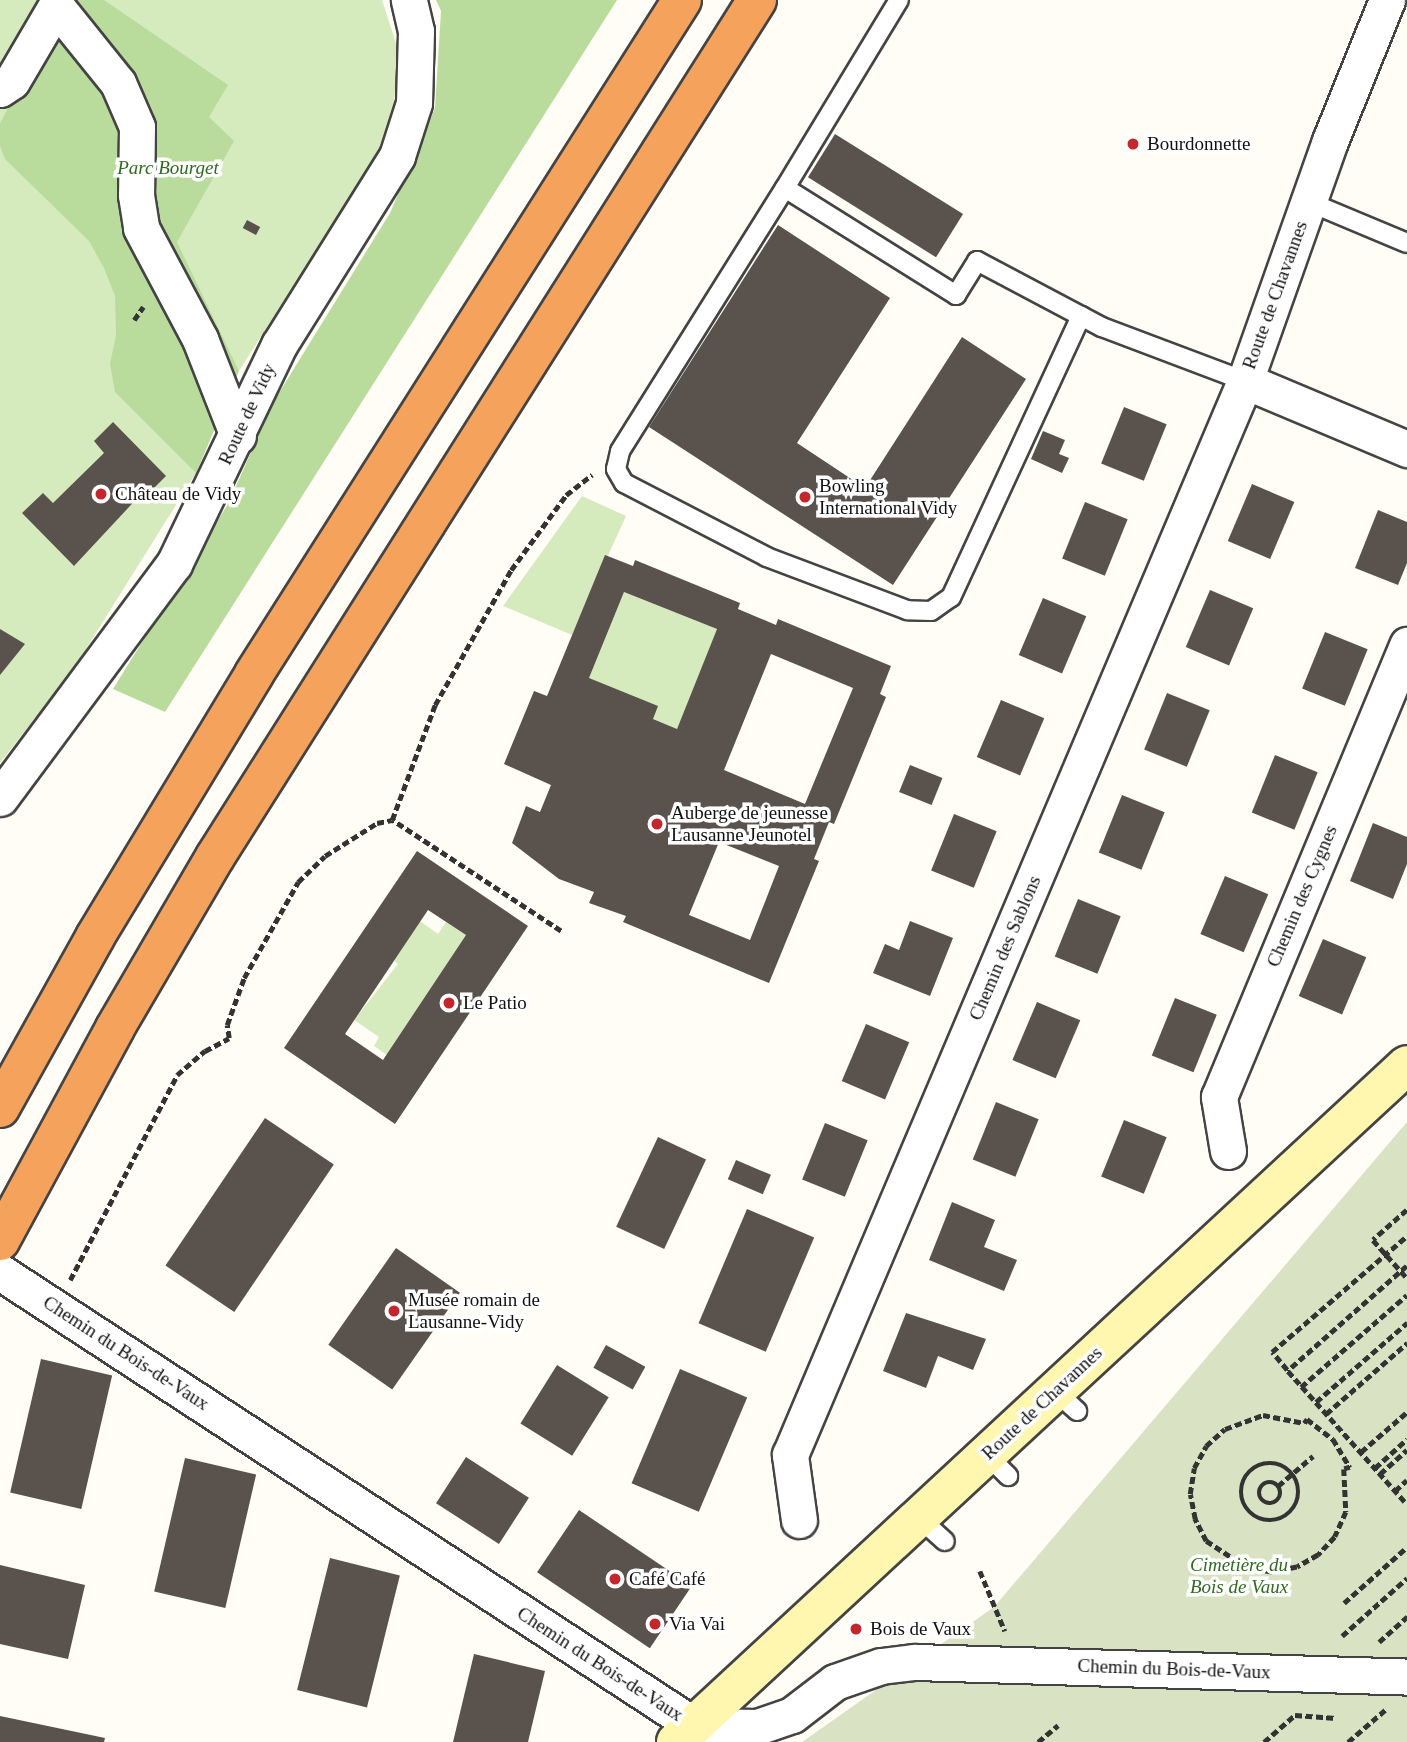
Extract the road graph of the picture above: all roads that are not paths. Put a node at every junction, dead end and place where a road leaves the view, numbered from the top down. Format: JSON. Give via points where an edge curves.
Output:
{"nodes":[{"id":1,"x":409,"y":0,"type":"edge"},
{"id":2,"x":682,"y":0,"type":"edge"},
{"id":3,"x":757,"y":0,"type":"edge"},
{"id":4,"x":899,"y":0,"type":"edge"},
{"id":5,"x":1387,"y":0,"type":"edge"},
{"id":6,"x":56,"y":2,"type":"edge"},
{"id":7,"x":0,"y":89,"type":"edge"},
{"id":8,"x":785,"y":188,"type":"junction"},
{"id":9,"x":1309,"y":202,"type":"junction"},
{"id":10,"x":1407,"y":243,"type":"edge"},
{"id":11,"x":1081,"y":316,"type":"junction"},
{"id":12,"x":1245,"y":381,"type":"junction"},
{"id":13,"x":237,"y":436,"type":"junction"},
{"id":14,"x":1407,"y":449,"type":"edge"},
{"id":15,"x":1407,"y":645,"type":"edge"},
{"id":16,"x":0,"y":798,"type":"edge"},
{"id":17,"x":1407,"y":1065,"type":"edge"},
{"id":18,"x":0,"y":1108,"type":"edge"},
{"id":19,"x":1228,"y":1151,"type":"dead end"},
{"id":20,"x":2,"y":1238,"type":"edge"},
{"id":21,"x":0,"y":1272,"type":"edge"},
{"id":22,"x":799,"y":1520,"type":"dead end"},
{"id":23,"x":1407,"y":1677,"type":"edge"},
{"id":24,"x":685,"y":1734,"type":"edge"}],
"edges":[{"from":1,"to":13,"type":"street","name":"Route de Vidy","via":[[416,31],[414,103],[397,156],[279,345]]},
{"from":2,"to":18,"type":"highway","via":[[254,674],[95,937]]},
{"from":3,"to":20,"type":"highway","via":[[215,857],[115,1028]]},
{"from":4,"to":8,"type":"lane"},
{"from":5,"to":9,"type":"street","name":"Route de Chavannes"},
{"from":6,"to":7,"type":"street","via":[[12,81]]},
{"from":6,"to":13,"type":"street","via":[[133,110],[140,145],[136,195],[141,228],[200,339]]},
{"from":8,"to":11,"type":"lane","via":[[956,295],[977,261]]},
{"from":8,"to":11,"type":"lane","via":[[620,451],[616,469],[624,482],[767,557],[907,610],[931,611],[951,597]]},
{"from":9,"to":10,"type":"lane","name":"Route de Chavannes"},
{"from":9,"to":12,"type":"street","name":"Route de Chavannes"},
{"from":11,"to":12,"type":"lane"},
{"from":12,"to":14,"type":"street","name":"Route de Chavannes"},
{"from":12,"to":22,"type":"street","name":"Chemin des Sablons","via":[[790,1455]]},
{"from":13,"to":16,"type":"street","name":"Route de Vidy","via":[[174,564]]},
{"from":15,"to":19,"type":"street","name":"Chemin des Cygnes","via":[[1219,1097]]},
{"from":17,"to":24,"type":"main road","name":"Route de Chavannes","via":[[932,1529]]},
{"from":21,"to":24,"type":"street","name":"Chemin du Bois-de-Vaux"},
{"from":23,"to":24,"type":"street","name":"Chemin du Bois-de-Vaux","via":[[915,1661],[881,1666],[835,1682],[792,1715],[757,1727]]}]}
